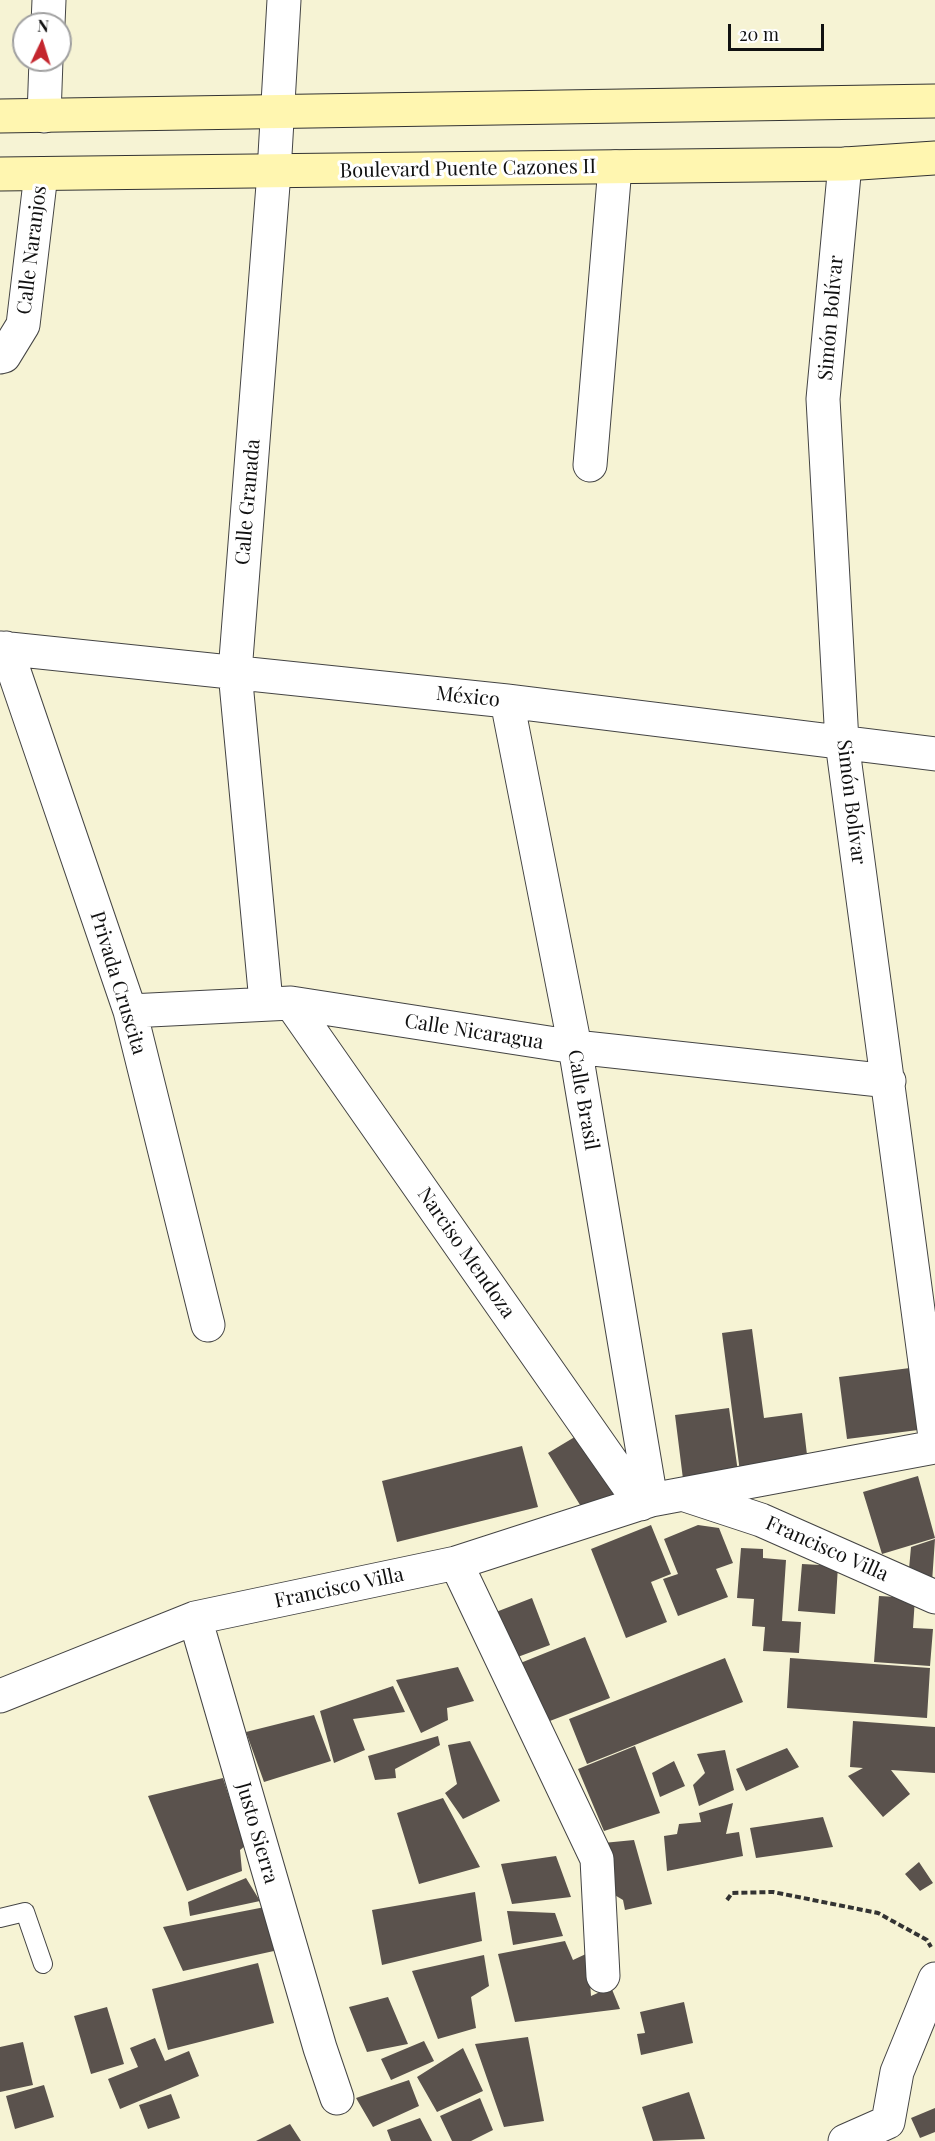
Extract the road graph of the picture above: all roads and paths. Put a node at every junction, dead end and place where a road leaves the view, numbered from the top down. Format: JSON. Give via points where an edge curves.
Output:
{"nodes":[{"id":1,"x":284,"y":0,"type":"edge"},
{"id":2,"x":46,"y":72,"type":"edge"},
{"id":3,"x":935,"y":100,"type":"edge"},
{"id":4,"x":278,"y":111,"type":"junction"},
{"id":5,"x":0,"y":116,"type":"edge"},
{"id":6,"x":44,"y":116,"type":"junction"},
{"id":7,"x":935,"y":158,"type":"edge"},
{"id":8,"x":845,"y":164,"type":"junction"},
{"id":9,"x":615,"y":167,"type":"junction"},
{"id":10,"x":274,"y":172,"type":"junction"},
{"id":11,"x":0,"y":174,"type":"edge"},
{"id":12,"x":41,"y":174,"type":"junction"},
{"id":13,"x":2,"y":357,"type":"edge"},
{"id":14,"x":590,"y":465,"type":"dead end"},
{"id":15,"x":3,"y":648,"type":"edge"},
{"id":16,"x":234,"y":672,"type":"junction"},
{"id":17,"x":507,"y":701,"type":"junction"},
{"id":18,"x":842,"y":742,"type":"junction"},
{"id":19,"x":935,"y":754,"type":"edge"},
{"id":20,"x":278,"y":1003,"type":"junction"},
{"id":21,"x":130,"y":1011,"type":"junction"},
{"id":22,"x":574,"y":1047,"type":"junction"},
{"id":23,"x":889,"y":1081,"type":"junction"},
{"id":24,"x":208,"y":1325,"type":"dead end"},
{"id":25,"x":935,"y":1437,"type":"edge"},
{"id":26,"x":935,"y":1448,"type":"edge"},
{"id":27,"x":683,"y":1494,"type":"junction"},
{"id":28,"x":646,"y":1502,"type":"junction"},
{"id":29,"x":456,"y":1563,"type":"junction"},
{"id":30,"x":935,"y":1597,"type":"edge"},
{"id":31,"x":195,"y":1618,"type":"junction"},
{"id":32,"x":0,"y":1696,"type":"edge"},
{"id":33,"x":727,"y":1900,"type":"dead end"},
{"id":34,"x":0,"y":1918,"type":"edge"},
{"id":35,"x":935,"y":1953,"type":"edge"},
{"id":36,"x":44,"y":1964,"type":"dead end"},
{"id":37,"x":603,"y":1976,"type":"dead end"},
{"id":38,"x":935,"y":1979,"type":"edge"},
{"id":39,"x":337,"y":2098,"type":"dead end"},
{"id":40,"x":892,"y":2132,"type":"edge"},
{"id":41,"x":845,"y":2141,"type":"edge"}],
"edges":[{"from":1,"to":4,"type":"street","name":"Calle Granada"},
{"from":2,"to":6,"type":"street"},
{"from":3,"to":4,"type":"main road"},
{"from":4,"to":6,"type":"main road"},
{"from":4,"to":10,"type":"street","name":"Calle Granada"},
{"from":5,"to":6,"type":"main road"},
{"from":7,"to":8,"type":"main road","name":"Boulevard Puente Cazones II"},
{"from":8,"to":9,"type":"main road","name":"Boulevard Puente Cazones II"},
{"from":8,"to":18,"type":"street","name":"Simón Bolívar","via":[[823,399]]},
{"from":9,"to":10,"type":"main road","name":"Boulevard Puente Cazones II"},
{"from":9,"to":14,"type":"street"},
{"from":10,"to":12,"type":"main road","name":"Boulevard Puente Cazones II"},
{"from":10,"to":16,"type":"street","name":"Calle Granada"},
{"from":11,"to":12,"type":"main road","name":"Boulevard Puente Cazones II"},
{"from":12,"to":13,"type":"street","name":"Calle Naranjos","via":[[23,325]]},
{"from":15,"to":16,"type":"street","name":"México"},
{"from":15,"to":21,"type":"street","name":"Privada Cruscita"},
{"from":16,"to":17,"type":"street","name":"México"},
{"from":16,"to":20,"type":"street","name":"Calle Granada"},
{"from":17,"to":18,"type":"street","name":"México"},
{"from":17,"to":22,"type":"street","name":"Calle Brasil"},
{"from":18,"to":19,"type":"street","name":"México"},
{"from":18,"to":23,"type":"street","name":"Simón Bolívar"},
{"from":20,"to":21,"type":"street","name":"Calle Nicaragua"},
{"from":20,"to":22,"type":"street","name":"Calle Nicaragua"},
{"from":20,"to":28,"type":"street","name":"Narciso Mendoza"},
{"from":21,"to":24,"type":"street","name":"Privada Cruscita"},
{"from":22,"to":23,"type":"street","name":"Calle Nicaragua"},
{"from":22,"to":28,"type":"street","name":"Calle Brasil"},
{"from":23,"to":25,"type":"street","name":"Simón Bolívar"},
{"from":26,"to":27,"type":"street","name":"Francisco Villa"},
{"from":27,"to":28,"type":"street","name":"Francisco Villa"},
{"from":27,"to":30,"type":"street","name":"Francisco Villa","via":[[761,1520]]},
{"from":28,"to":29,"type":"street","name":"Francisco Villa"},
{"from":29,"to":31,"type":"street","name":"Francisco Villa"},
{"from":29,"to":37,"type":"street","via":[[597,1859]]},
{"from":31,"to":32,"type":"street","name":"Francisco Villa"},
{"from":31,"to":39,"type":"street","name":"Justo Sierra"},
{"from":33,"to":35,"type":"path","via":[[732,1893],[773,1892],[878,1913],[927,1940]]},
{"from":34,"to":36,"type":"lane","via":[[25,1911]]},
{"from":38,"to":40,"type":"street","via":[[897,2072]]},
{"from":40,"to":41,"type":"street"}]}
